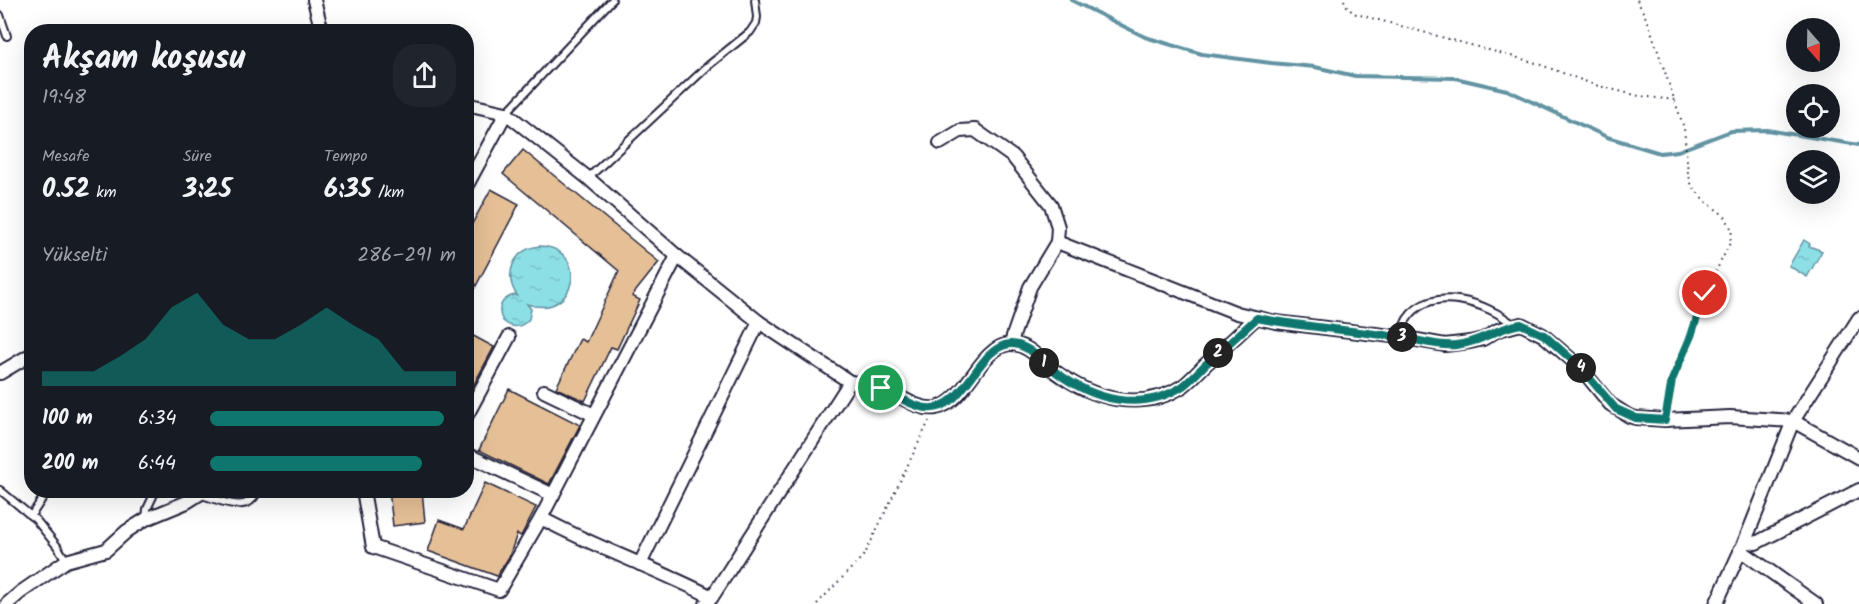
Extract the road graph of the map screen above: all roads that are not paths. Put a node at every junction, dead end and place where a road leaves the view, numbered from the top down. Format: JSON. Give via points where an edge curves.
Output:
{"nodes":[{"id":1,"x":314,"y":0,"type":"edge"},
{"id":2,"x":612,"y":0,"type":"edge"},
{"id":3,"x":755,"y":0,"type":"edge"},
{"id":4,"x":0,"y":15,"type":"edge"},
{"id":5,"x":320,"y":24,"type":"edge"},
{"id":6,"x":7,"y":36,"type":"dead end"},
{"id":7,"x":474,"y":106,"type":"edge"},
{"id":8,"x":506,"y":113,"type":"junction"},
{"id":9,"x":940,"y":143,"type":"dead end"},
{"id":10,"x":474,"y":171,"type":"edge"},
{"id":11,"x":588,"y":178,"type":"junction"},
{"id":12,"x":1056,"y":242,"type":"junction"},
{"id":13,"x":677,"y":256,"type":"junction"},
{"id":14,"x":1257,"y":318,"type":"junction"},
{"id":15,"x":1859,"y":318,"type":"edge"},
{"id":16,"x":759,"y":322,"type":"junction"},
{"id":17,"x":1514,"y":325,"type":"junction"},
{"id":18,"x":509,"y":337,"type":"dead end"},
{"id":19,"x":1400,"y":337,"type":"junction"},
{"id":20,"x":1012,"y":344,"type":"junction"},
{"id":21,"x":24,"y":359,"type":"edge"},
{"id":22,"x":0,"y":373,"type":"edge"},
{"id":23,"x":850,"y":382,"type":"junction"},
{"id":24,"x":544,"y":391,"type":"dead end"},
{"id":25,"x":474,"y":402,"type":"edge"},
{"id":26,"x":594,"y":415,"type":"junction"},
{"id":27,"x":1794,"y":421,"type":"junction"},
{"id":28,"x":474,"y":458,"type":"edge"},
{"id":29,"x":1859,"y":458,"type":"edge"},
{"id":30,"x":0,"y":490,"type":"edge"},
{"id":31,"x":1859,"y":490,"type":"edge"},
{"id":32,"x":553,"y":495,"type":"junction"},
{"id":33,"x":43,"y":498,"type":"edge"},
{"id":34,"x":152,"y":498,"type":"edge"},
{"id":35,"x":194,"y":498,"type":"edge"},
{"id":36,"x":212,"y":498,"type":"edge"},
{"id":37,"x":254,"y":498,"type":"edge"},
{"id":38,"x":364,"y":498,"type":"edge"},
{"id":39,"x":31,"y":516,"type":"junction"},
{"id":40,"x":542,"y":518,"type":"junction"},
{"id":41,"x":146,"y":519,"type":"junction"},
{"id":42,"x":1742,"y":546,"type":"junction"},
{"id":43,"x":66,"y":561,"type":"junction"},
{"id":44,"x":640,"y":564,"type":"junction"},
{"id":45,"x":709,"y":601,"type":"edge"},
{"id":46,"x":7,"y":604,"type":"edge"},
{"id":47,"x":1716,"y":604,"type":"edge"},
{"id":48,"x":1816,"y":604,"type":"edge"}],
"edges":[{"from":1,"to":5,"type":"street"},
{"from":2,"to":8,"type":"lane"},
{"from":3,"to":11,"type":"lane","via":[[756,23],[750,32]]},
{"from":4,"to":6,"type":"lane"},
{"from":7,"to":8,"type":"street"},
{"from":8,"to":10,"type":"street"},
{"from":8,"to":11,"type":"street"},
{"from":9,"to":12,"type":"street","via":[[960,131],[975,130],[1014,157],[1051,206],[1058,227]]},
{"from":11,"to":13,"type":"street"},
{"from":12,"to":14,"type":"street"},
{"from":12,"to":20,"type":"street","via":[[1030,287]]},
{"from":13,"to":16,"type":"street"},
{"from":13,"to":26,"type":"street"},
{"from":14,"to":19,"type":"street"},
{"from":14,"to":20,"type":"street","via":[[1184,385],[1134,401],[1123,402],[1088,391],[1062,377],[1027,348]]},
{"from":15,"to":27,"type":"street"},
{"from":16,"to":23,"type":"street"},
{"from":16,"to":44,"type":"street"},
{"from":17,"to":19,"type":"street","via":[[1457,345]]},
{"from":17,"to":19,"type":"lane","via":[[1480,305],[1443,300],[1417,309],[1406,321]]},
{"from":17,"to":27,"type":"street","via":[[1521,324],[1544,335],[1580,367],[1616,409],[1636,418]]},
{"from":18,"to":25,"type":"street"},
{"from":20,"to":23,"type":"street","via":[[996,350],[952,400],[935,408],[920,407],[872,385]]},
{"from":21,"to":22,"type":"street"},
{"from":23,"to":45,"type":"street"},
{"from":24,"to":26,"type":"street"},
{"from":26,"to":32,"type":"street"},
{"from":27,"to":29,"type":"street"},
{"from":27,"to":42,"type":"street"},
{"from":28,"to":32,"type":"street"},
{"from":30,"to":39,"type":"lane"},
{"from":31,"to":42,"type":"street","via":[[1756,543]]},
{"from":32,"to":40,"type":"street"},
{"from":33,"to":39,"type":"lane"},
{"from":34,"to":41,"type":"lane"},
{"from":35,"to":41,"type":"street"},
{"from":36,"to":37,"type":"lane","via":[[237,505]]},
{"from":38,"to":40,"type":"street","via":[[373,547],[499,590]]},
{"from":39,"to":43,"type":"lane"},
{"from":40,"to":44,"type":"street"},
{"from":41,"to":43,"type":"street","via":[[106,550]]},
{"from":42,"to":47,"type":"street"},
{"from":42,"to":48,"type":"street"},
{"from":43,"to":46,"type":"street"},
{"from":44,"to":45,"type":"street","via":[[686,584]]}]}
